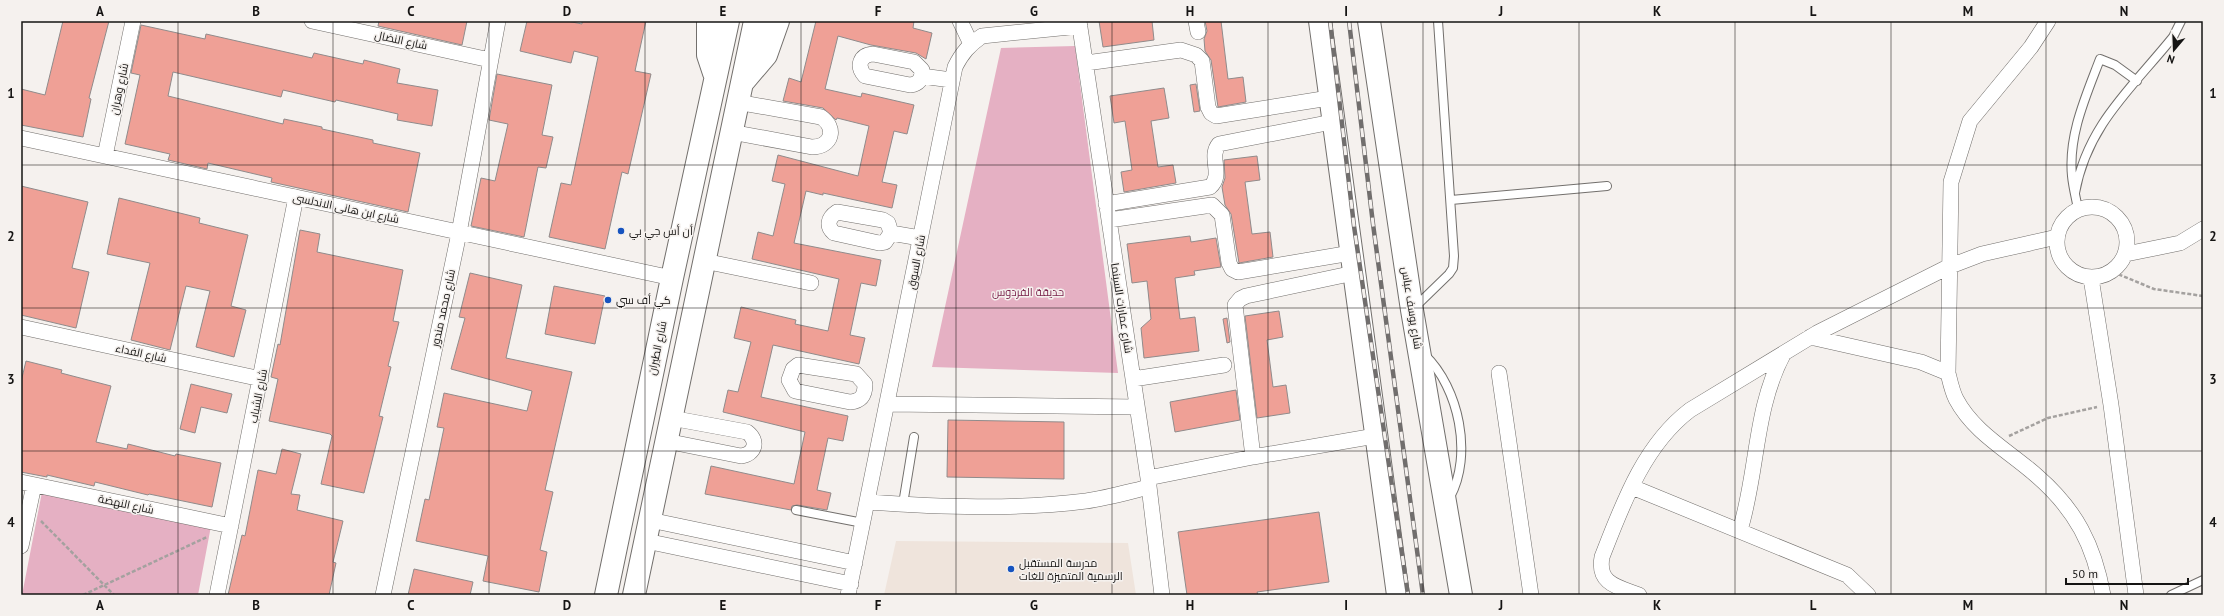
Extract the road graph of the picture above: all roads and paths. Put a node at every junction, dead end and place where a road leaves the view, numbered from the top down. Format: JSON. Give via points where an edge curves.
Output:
{"nodes":[{"id":1,"x":133,"y":21,"type":"edge"},
{"id":2,"x":312,"y":21,"type":"edge"},
{"id":3,"x":498,"y":21,"type":"edge"},
{"id":4,"x":708,"y":21,"type":"edge"},
{"id":5,"x":728,"y":21,"type":"edge"},
{"id":6,"x":755,"y":21,"type":"edge"},
{"id":7,"x":778,"y":21,"type":"edge"},
{"id":8,"x":960,"y":21,"type":"edge"},
{"id":9,"x":1320,"y":21,"type":"edge"},
{"id":10,"x":1369,"y":21,"type":"edge"},
{"id":11,"x":1438,"y":21,"type":"edge"},
{"id":12,"x":2048,"y":21,"type":"edge"},
{"id":13,"x":2181,"y":21,"type":"edge"},
{"id":14,"x":1080,"y":23,"type":"edge"},
{"id":15,"x":971,"y":44,"type":"junction"},
{"id":16,"x":490,"y":60,"type":"junction"},
{"id":17,"x":1086,"y":63,"type":"junction"},
{"id":18,"x":922,"y":76,"type":"dead end"},
{"id":19,"x":716,"y":78,"type":"junction"},
{"id":20,"x":951,"y":80,"type":"junction"},
{"id":21,"x":2137,"y":81,"type":"junction"},
{"id":22,"x":740,"y":92,"type":"junction"},
{"id":23,"x":1330,"y":98,"type":"junction"},
{"id":24,"x":1332,"y":122,"type":"junction"},
{"id":25,"x":731,"y":132,"type":"junction"},
{"id":26,"x":21,"y":138,"type":"edge"},
{"id":27,"x":105,"y":156,"type":"junction"},
{"id":28,"x":1607,"y":186,"type":"dead end"},
{"id":29,"x":2075,"y":193,"type":"junction"},
{"id":30,"x":296,"y":197,"type":"junction"},
{"id":31,"x":1451,"y":200,"type":"junction"},
{"id":32,"x":1106,"y":204,"type":"junction"},
{"id":33,"x":2078,"y":209,"type":"junction"},
{"id":34,"x":1109,"y":220,"type":"junction"},
{"id":35,"x":2203,"y":229,"type":"edge"},
{"id":36,"x":458,"y":233,"type":"junction"},
{"id":37,"x":891,"y":233,"type":"dead end"},
{"id":38,"x":2057,"y":237,"type":"junction"},
{"id":39,"x":920,"y":238,"type":"junction"},
{"id":40,"x":2126,"y":254,"type":"junction"},
{"id":41,"x":704,"y":261,"type":"junction"},
{"id":42,"x":1353,"y":263,"type":"junction"},
{"id":43,"x":1948,"y":267,"type":"junction"},
{"id":44,"x":2113,"y":272,"type":"junction"},
{"id":45,"x":672,"y":278,"type":"junction"},
{"id":46,"x":2091,"y":278,"type":"junction"},
{"id":47,"x":810,"y":283,"type":"dead end"},
{"id":48,"x":2203,"y":296,"type":"edge"},
{"id":49,"x":1412,"y":310,"type":"junction"},
{"id":50,"x":21,"y":327,"type":"edge"},
{"id":51,"x":1810,"y":337,"type":"junction"},
{"id":52,"x":1785,"y":352,"type":"junction"},
{"id":53,"x":1224,"y":365,"type":"dead end"},
{"id":54,"x":1499,"y":373,"type":"dead end"},
{"id":55,"x":1948,"y":373,"type":"junction"},
{"id":56,"x":261,"y":379,"type":"junction"},
{"id":57,"x":1133,"y":379,"type":"junction"},
{"id":58,"x":865,"y":391,"type":"dead end"},
{"id":59,"x":889,"y":400,"type":"junction"},
{"id":60,"x":2111,"y":405,"type":"junction"},
{"id":61,"x":1137,"y":407,"type":"junction"},
{"id":62,"x":671,"y":418,"type":"junction"},
{"id":63,"x":914,"y":436,"type":"dead end"},
{"id":64,"x":1375,"y":436,"type":"junction"},
{"id":65,"x":666,"y":441,"type":"junction"},
{"id":66,"x":1996,"y":444,"type":"junction"},
{"id":67,"x":1253,"y":456,"type":"junction"},
{"id":68,"x":27,"y":483,"type":"edge"},
{"id":69,"x":1148,"y":483,"type":"junction"},
{"id":70,"x":1632,"y":487,"type":"junction"},
{"id":71,"x":868,"y":502,"type":"junction"},
{"id":72,"x":903,"y":504,"type":"junction"},
{"id":73,"x":29,"y":509,"type":"junction"},
{"id":74,"x":796,"y":510,"type":"dead end"},
{"id":75,"x":863,"y":523,"type":"junction"},
{"id":76,"x":231,"y":526,"type":"junction"},
{"id":77,"x":1740,"y":530,"type":"junction"},
{"id":78,"x":648,"y":531,"type":"junction"},
{"id":79,"x":21,"y":546,"type":"edge"},
{"id":80,"x":855,"y":562,"type":"junction"},
{"id":81,"x":2203,"y":580,"type":"edge"},
{"id":82,"x":104,"y":585,"type":"junction"},
{"id":83,"x":850,"y":589,"type":"edge"},
{"id":84,"x":83,"y":595,"type":"edge"},
{"id":85,"x":114,"y":595,"type":"edge"},
{"id":86,"x":217,"y":595,"type":"edge"},
{"id":87,"x":383,"y":595,"type":"edge"},
{"id":88,"x":606,"y":595,"type":"edge"},
{"id":89,"x":634,"y":595,"type":"edge"},
{"id":90,"x":1162,"y":595,"type":"edge"},
{"id":91,"x":1398,"y":595,"type":"edge"},
{"id":92,"x":1461,"y":595,"type":"edge"},
{"id":93,"x":1531,"y":595,"type":"edge"},
{"id":94,"x":1639,"y":595,"type":"edge"},
{"id":95,"x":1868,"y":595,"type":"edge"},
{"id":96,"x":2103,"y":595,"type":"edge"},
{"id":97,"x":2136,"y":595,"type":"edge"},
{"id":98,"x":2171,"y":595,"type":"edge"}],
"edges":[{"from":1,"to":27,"type":"street","name":"شارع وهران"},
{"from":2,"to":16,"type":"street","name":"شارع النضال"},
{"from":3,"to":16,"type":"street","name":"شارع محمد مندور"},
{"from":4,"to":19,"type":"main road","via":[[708,55]]},
{"from":5,"to":19,"type":"main road","name":"شارع الطيران"},
{"from":6,"to":22,"type":"main road"},
{"from":7,"to":22,"type":"main road","via":[[766,55]]},
{"from":8,"to":15,"type":"street"},
{"from":9,"to":23,"type":"main road"},
{"from":10,"to":49,"type":"main road","name":"شارع يوسف عباس"},
{"from":11,"to":31,"type":"lane"},
{"from":12,"to":43,"type":"street","via":[[2032,47],[1970,121],[1951,182]]},
{"from":13,"to":21,"type":"lane","via":[[2173,38]]},
{"from":14,"to":15,"type":"street","name":"شارع السوق","via":[[982,36]]},
{"from":14,"to":17,"type":"street","name":"شارع عمارات السينما"},
{"from":15,"to":20,"type":"street","name":"شارع السوق","via":[[961,54]]},
{"from":16,"to":36,"type":"street","name":"شارع محمد مندور"},
{"from":17,"to":23,"type":"street","via":[[1181,50],[1189,52],[1202,61],[1208,107],[1216,116]]},
{"from":17,"to":32,"type":"street","name":"شارع عمارات السينما"},
{"from":18,"to":20,"type":"street"},
{"from":19,"to":45,"type":"main road","name":"شارع الطيران"},
{"from":20,"to":39,"type":"street","name":"شارع السوق"},
{"from":21,"to":29,"type":"lane","via":[[2100,126],[2084,157]]},
{"from":21,"to":29,"type":"lane","via":[[2115,65],[2100,59],[2077,126],[2071,160]]},
{"from":22,"to":25,"type":"main road"},
{"from":22,"to":25,"type":"street","via":[[821,117],[831,128],[831,136],[827,143],[820,147],[812,147]]},
{"from":23,"to":24,"type":"main road"},
{"from":24,"to":32,"type":"street","via":[[1219,144],[1214,155],[1217,176],[1210,187]]},
{"from":24,"to":42,"type":"main road"},
{"from":25,"to":41,"type":"main road"},
{"from":26,"to":27,"type":"street","name":"شارع ابن هانى الاندلسى"},
{"from":27,"to":30,"type":"street","name":"شارع ابن هانى الاندلسى"},
{"from":28,"to":31,"type":"lane"},
{"from":29,"to":33,"type":"lane"},
{"from":30,"to":36,"type":"street","name":"شارع ابن هانى الاندلسى"},
{"from":30,"to":56,"type":"street","name":"شارع الشباب"},
{"from":31,"to":49,"type":"lane","via":[[1453,268]]},
{"from":32,"to":34,"type":"street","name":"شارع عمارات السينما"},
{"from":33,"to":38,"type":"street","via":[[2061,225]]},
{"from":33,"to":40,"type":"street","via":[[2102,208],[2113,214],[2126,232]]},
{"from":34,"to":42,"type":"street","via":[[1212,205],[1222,215],[1228,263],[1238,272]]},
{"from":34,"to":57,"type":"street","name":"شارع عمارات السينما"},
{"from":35,"to":40,"type":"street","via":[[2180,243]]},
{"from":36,"to":45,"type":"street","name":"شارع ابن هانى الاندلسى"},
{"from":36,"to":87,"type":"street","name":"شارع محمد مندور"},
{"from":37,"to":39,"type":"street"},
{"from":38,"to":43,"type":"street","via":[[1982,254]]},
{"from":38,"to":46,"type":"street","via":[[2057,249],[2069,270],[2079,276]]},
{"from":39,"to":59,"type":"street","name":"شارع السوق"},
{"from":40,"to":44,"type":"street"},
{"from":41,"to":47,"type":"street"},
{"from":41,"to":62,"type":"main road"},
{"from":42,"to":64,"type":"main road"},
{"from":42,"to":67,"type":"street","via":[[1246,296],[1236,305]]},
{"from":43,"to":51,"type":"street"},
{"from":43,"to":55,"type":"street"},
{"from":44,"to":46,"type":"street"},
{"from":44,"to":48,"type":"path","via":[[2154,289]]},
{"from":45,"to":88,"type":"main road","name":"شارع الطيران"},
{"from":46,"to":60,"type":"street"},
{"from":49,"to":92,"type":"main road","name":"شارع يوسف عباس"},
{"from":50,"to":56,"type":"street","name":"شارع الفداء"},
{"from":51,"to":52,"type":"street"},
{"from":51,"to":55,"type":"street","via":[[1910,360]]},
{"from":52,"to":70,"type":"street","via":[[1673,423],[1661,436]]},
{"from":52,"to":77,"type":"street","via":[[1769,385],[1760,423],[1747,506]]},
{"from":53,"to":57,"type":"street"},
{"from":54,"to":93,"type":"street"},
{"from":55,"to":66,"type":"street","via":[[1956,398],[1969,419]]},
{"from":56,"to":76,"type":"street","name":"شارع الشباب"},
{"from":57,"to":61,"type":"street","name":"شارع عمارات السينما"},
{"from":58,"to":59,"type":"street"},
{"from":59,"to":61,"type":"street"},
{"from":59,"to":71,"type":"street","name":"شارع السوق"},
{"from":60,"to":66,"type":"path","via":[[2086,408],[2048,418],[2013,433]]},
{"from":60,"to":97,"type":"street"},
{"from":61,"to":69,"type":"street","name":"شارع عمارات السينما"},
{"from":62,"to":65,"type":"main road"},
{"from":62,"to":65,"type":"street","via":[[747,432],[753,436],[755,443],[748,455],[741,456]]},
{"from":63,"to":72,"type":"lane"},
{"from":64,"to":67,"type":"street"},
{"from":64,"to":91,"type":"main road"},
{"from":65,"to":78,"type":"main road"},
{"from":66,"to":96,"type":"street","via":[[2039,477],[2081,526],[2096,562]]},
{"from":67,"to":69,"type":"street"},
{"from":68,"to":73,"type":"street"},
{"from":68,"to":76,"type":"street","name":"شارع النهضة"},
{"from":69,"to":72,"type":"street","via":[[1087,500],[1026,506]]},
{"from":69,"to":90,"type":"street","name":"شارع عمارات السينما"},
{"from":70,"to":77,"type":"street"},
{"from":70,"to":94,"type":"street","via":[[1601,566],[1606,579]]},
{"from":71,"to":72,"type":"street"},
{"from":71,"to":75,"type":"street","name":"شارع السوق"},
{"from":73,"to":79,"type":"street"},
{"from":73,"to":82,"type":"path"},
{"from":74,"to":75,"type":"lane"},
{"from":75,"to":80,"type":"street","name":"شارع السوق"},
{"from":76,"to":82,"type":"path"},
{"from":76,"to":86,"type":"street","name":"شارع الشباب"},
{"from":77,"to":95,"type":"street","via":[[1847,575]]},
{"from":78,"to":80,"type":"street"},
{"from":78,"to":83,"type":"street"},
{"from":78,"to":89,"type":"main road"},
{"from":80,"to":83,"type":"street","name":"شارع السوق"},
{"from":81,"to":98,"type":"lane"},
{"from":82,"to":84,"type":"path"},
{"from":82,"to":85,"type":"path"}]}
